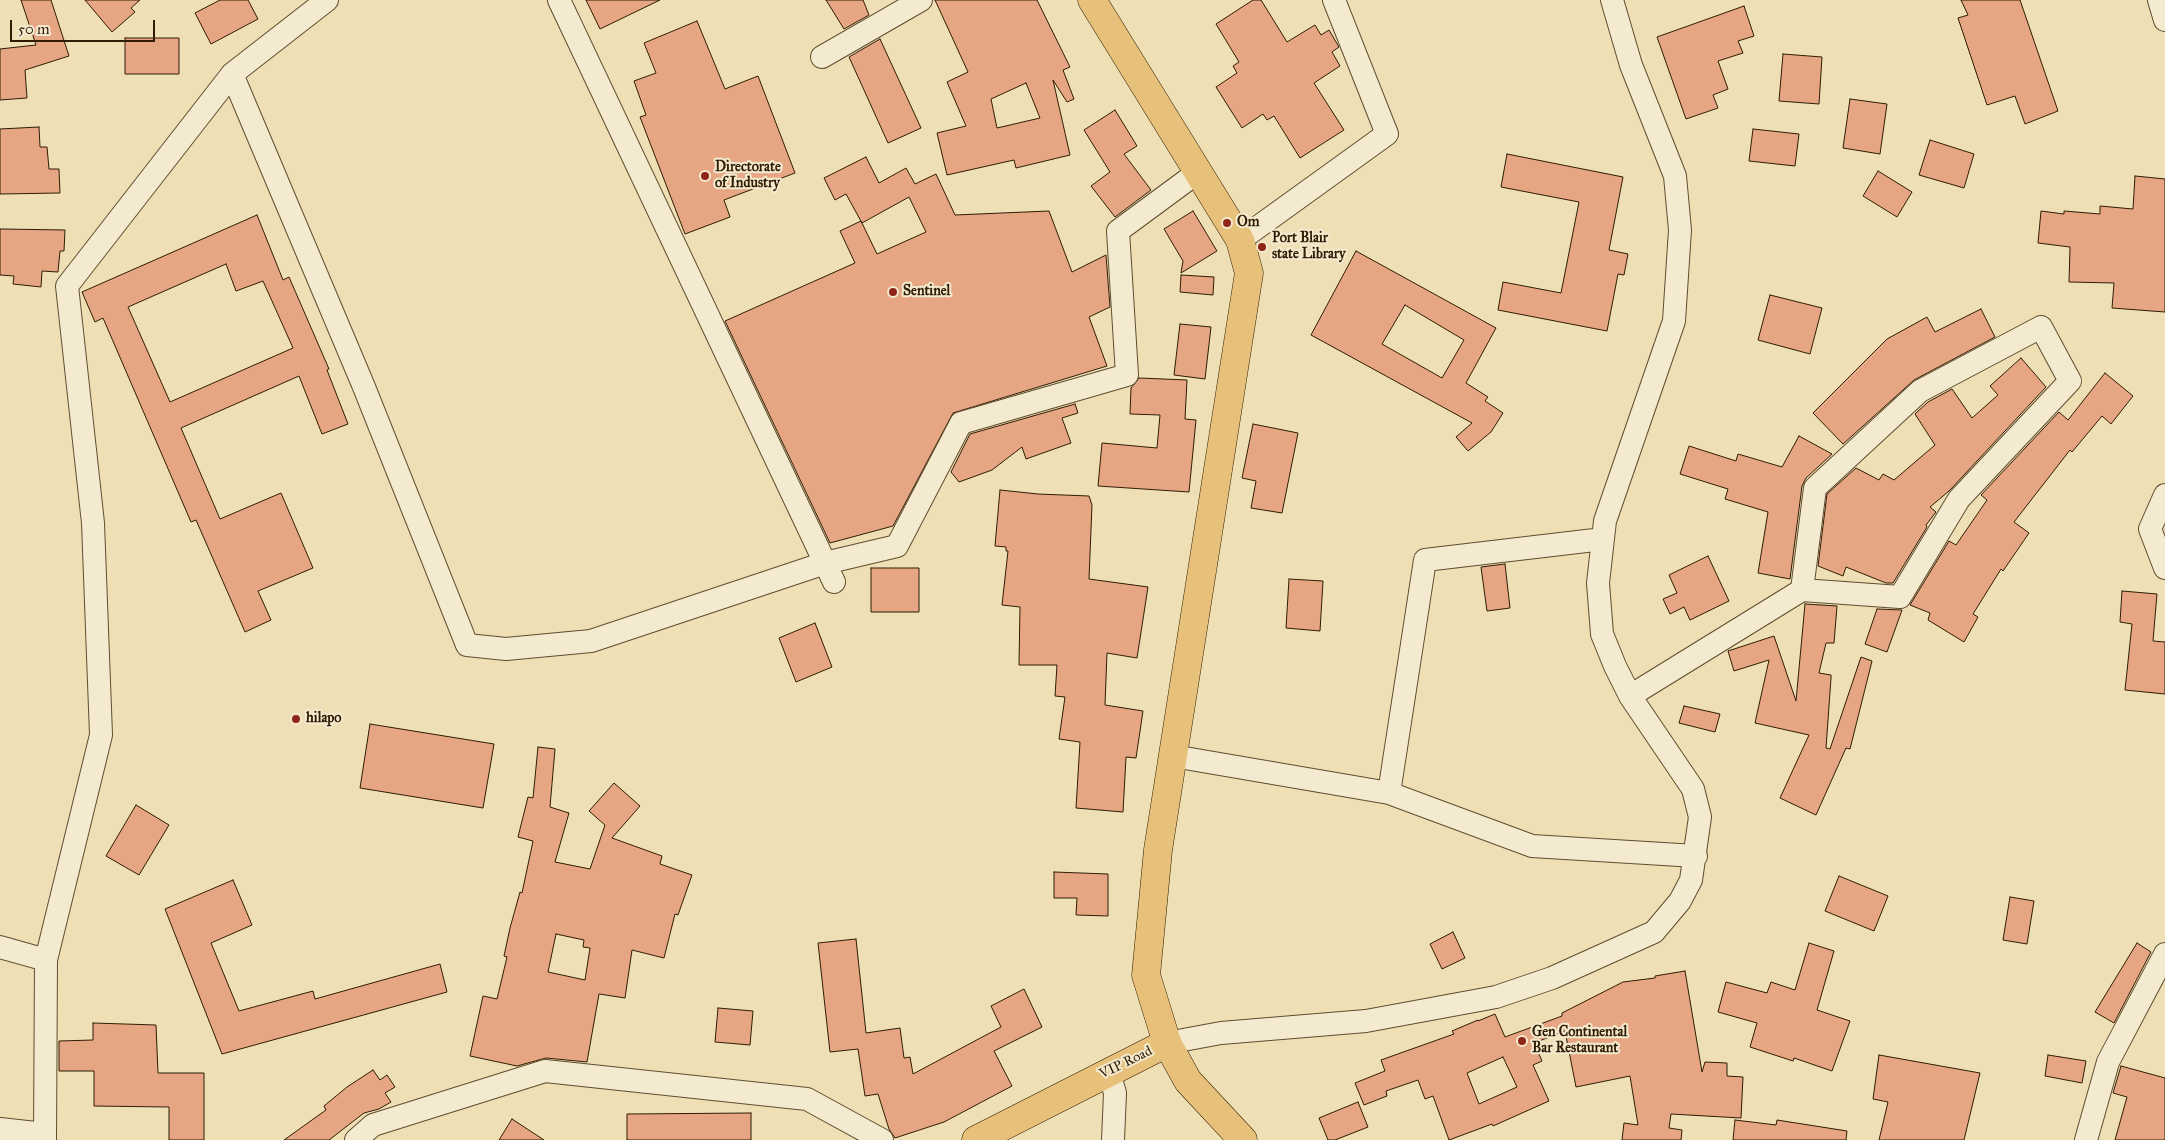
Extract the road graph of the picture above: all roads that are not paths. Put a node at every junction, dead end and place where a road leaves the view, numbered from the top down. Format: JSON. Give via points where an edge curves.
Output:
{"nodes":[{"id":1,"x":327,"y":0,"type":"edge"},
{"id":2,"x":559,"y":0,"type":"edge"},
{"id":3,"x":921,"y":0,"type":"edge"},
{"id":4,"x":1092,"y":0,"type":"edge"},
{"id":5,"x":1334,"y":0,"type":"edge"},
{"id":6,"x":1612,"y":0,"type":"edge"},
{"id":7,"x":2159,"y":0,"type":"edge"},
{"id":8,"x":2165,"y":20,"type":"edge"},
{"id":9,"x":822,"y":57,"type":"dead end"},
{"id":10,"x":232,"y":74,"type":"junction"},
{"id":11,"x":1198,"y":172,"type":"junction"},
{"id":12,"x":1240,"y":240,"type":"junction"},
{"id":13,"x":2165,"y":495,"type":"edge"},
{"id":14,"x":1603,"y":539,"type":"junction"},
{"id":15,"x":2165,"y":568,"type":"edge"},
{"id":16,"x":829,"y":573,"type":"junction"},
{"id":17,"x":1802,"y":590,"type":"junction"},
{"id":18,"x":1630,"y":696,"type":"junction"},
{"id":19,"x":1174,"y":756,"type":"junction"},
{"id":20,"x":1389,"y":793,"type":"junction"},
{"id":21,"x":1696,"y":856,"type":"junction"},
{"id":22,"x":0,"y":947,"type":"edge"},
{"id":23,"x":2165,"y":954,"type":"edge"},
{"id":24,"x":46,"y":960,"type":"junction"},
{"id":25,"x":1167,"y":1043,"type":"junction"},
{"id":26,"x":1108,"y":1072,"type":"junction"},
{"id":27,"x":0,"y":1129,"type":"edge"},
{"id":28,"x":45,"y":1137,"type":"edge"},
{"id":29,"x":356,"y":1140,"type":"edge"},
{"id":30,"x":882,"y":1140,"type":"edge"},
{"id":31,"x":976,"y":1140,"type":"edge"},
{"id":32,"x":1113,"y":1140,"type":"edge"},
{"id":33,"x":1243,"y":1140,"type":"edge"},
{"id":34,"x":2086,"y":1140,"type":"edge"}],
"edges":[{"from":1,"to":10,"type":"street"},
{"from":2,"to":16,"type":"street"},
{"from":3,"to":9,"type":"street"},
{"from":4,"to":11,"type":"main road"},
{"from":5,"to":12,"type":"street","via":[[1387,134]]},
{"from":6,"to":14,"type":"street","via":[[1631,65],[1675,176],[1680,230],[1674,321],[1605,520]]},
{"from":7,"to":8,"type":"street"},
{"from":10,"to":16,"type":"street","via":[[364,387],[467,645],[506,649],[591,641]]},
{"from":10,"to":24,"type":"street","via":[[67,286],[93,523],[101,735]]},
{"from":11,"to":12,"type":"main road"},
{"from":11,"to":16,"type":"street","via":[[1118,231],[1127,375],[961,423],[897,546]]},
{"from":12,"to":19,"type":"main road","via":[[1250,273]]},
{"from":13,"to":15,"type":"street","via":[[2150,529]]},
{"from":14,"to":18,"type":"street","via":[[1598,583],[1602,634]]},
{"from":14,"to":20,"type":"street","via":[[1425,560]]},
{"from":17,"to":17,"type":"street","via":[[1900,597],[1959,499],[2070,381],[2040,327],[1920,391],[1815,488]]},
{"from":17,"to":18,"type":"street"},
{"from":18,"to":21,"type":"street","via":[[1693,789],[1700,817]]},
{"from":19,"to":20,"type":"street"},
{"from":19,"to":25,"type":"main road","via":[[1158,850],[1146,975]]},
{"from":20,"to":21,"type":"street","via":[[1532,846]]},
{"from":21,"to":25,"type":"street","via":[[1691,880],[1680,901],[1654,932],[1552,978],[1496,997],[1366,1021],[1221,1033]]},
{"from":22,"to":24,"type":"street"},
{"from":23,"to":34,"type":"street","via":[[2108,1062]]},
{"from":24,"to":28,"type":"street"},
{"from":25,"to":26,"type":"main road","name":"VIP Road"},
{"from":25,"to":33,"type":"main road","name":"VIP Road","via":[[1188,1081]]},
{"from":26,"to":31,"type":"main road","name":"VIP Road"},
{"from":26,"to":32,"type":"street","via":[[1115,1093]]},
{"from":27,"to":28,"type":"street"},
{"from":29,"to":30,"type":"street","via":[[373,1125],[545,1071],[807,1099]]}]}
